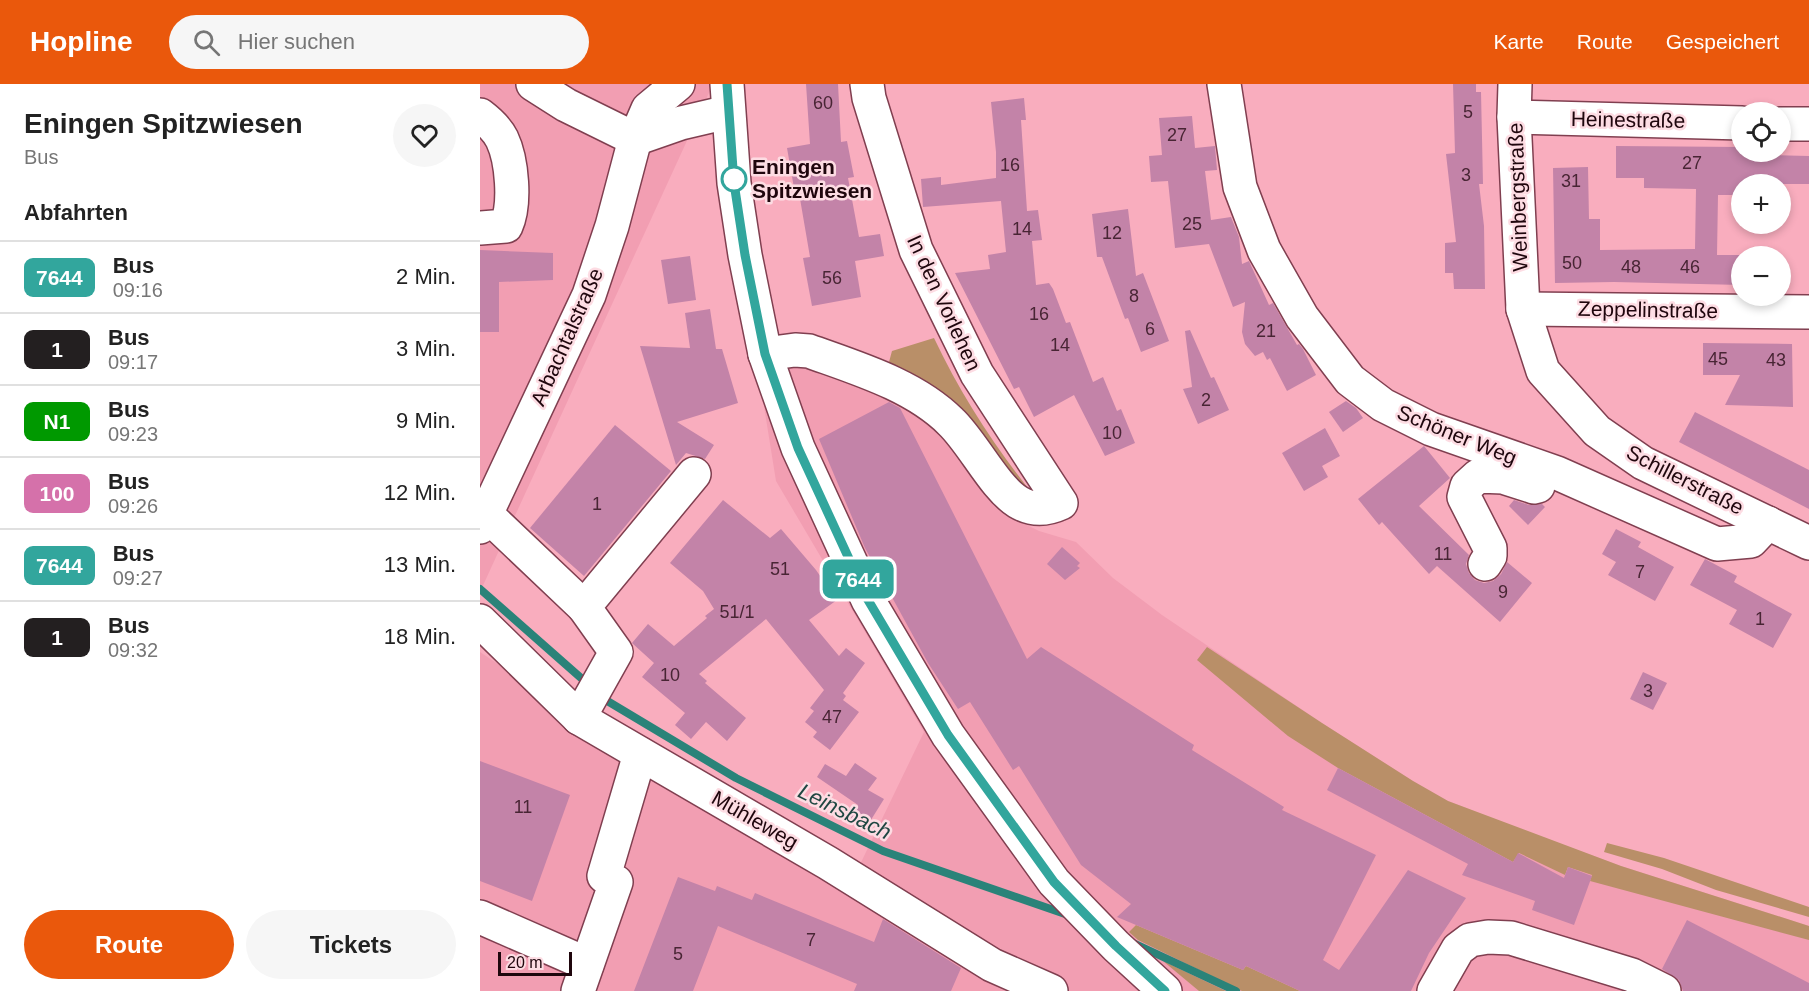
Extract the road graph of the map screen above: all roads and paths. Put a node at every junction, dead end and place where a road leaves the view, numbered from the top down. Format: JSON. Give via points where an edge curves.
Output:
{"nodes":[{"id":1,"x":533,"y":84,"type":"edge"},
{"id":2,"x":867,"y":84,"type":"edge"},
{"id":3,"x":1224,"y":84,"type":"edge"},
{"id":4,"x":1515,"y":84,"type":"edge"},
{"id":5,"x":677,"y":86,"type":"edge"},
{"id":6,"x":727,"y":98,"type":"edge"},
{"id":7,"x":480,"y":115,"type":"edge"},
{"id":8,"x":1514,"y":117,"type":"junction"},
{"id":9,"x":1731,"y":123,"type":"edge"},
{"id":10,"x":1791,"y":124,"type":"edge"},
{"id":11,"x":1809,"y":124,"type":"edge"},
{"id":12,"x":635,"y":139,"type":"junction"},
{"id":13,"x":480,"y":228,"type":"edge"},
{"id":14,"x":1523,"y":309,"type":"junction"},
{"id":15,"x":1809,"y":312,"type":"edge"},
{"id":16,"x":765,"y":354,"type":"junction"},
{"id":17,"x":1555,"y":472,"type":"junction"},
{"id":18,"x":694,"y":474,"type":"dead end"},
{"id":19,"x":483,"y":521,"type":"edge"},
{"id":20,"x":1768,"y":523,"type":"junction"},
{"id":21,"x":1809,"y":543,"type":"edge"},
{"id":22,"x":1485,"y":564,"type":"dead end"},
{"id":23,"x":584,"y":607,"type":"junction"},
{"id":24,"x":480,"y":621,"type":"edge"},
{"id":25,"x":589,"y":701,"type":"junction"},
{"id":26,"x":640,"y":754,"type":"junction"},
{"id":27,"x":480,"y":917,"type":"edge"},
{"id":28,"x":583,"y":978,"type":"edge"},
{"id":29,"x":1052,"y":991,"type":"edge"},
{"id":30,"x":1165,"y":991,"type":"edge"},
{"id":31,"x":1434,"y":991,"type":"edge"},
{"id":32,"x":1664,"y":991,"type":"edge"}],
"edges":[{"from":1,"to":12,"type":"street"},
{"from":2,"to":16,"type":"street","name":"In den Vorlehen","via":[[916,250],[977,375],[1061,503],[1032,509],[1016,501],[950,421],[897,387],[809,351]]},
{"from":3,"to":17,"type":"street","name":"Schöner Weg","via":[[1240,187],[1264,250],[1302,317],[1340,370],[1383,405],[1431,429]]},
{"from":4,"to":8,"type":"street","name":"Weinbergstraße"},
{"from":5,"to":6,"type":"street","name":"Arbachtalstraße"},
{"from":5,"to":12,"type":"street","name":"Arbachtalstraße","via":[[648,109]]},
{"from":6,"to":12,"type":"street","via":[[681,123]]},
{"from":6,"to":16,"type":"street","via":[[734,183]]},
{"from":7,"to":13,"type":"street","via":[[502,138],[510,162],[511,200],[506,226]]},
{"from":8,"to":9,"type":"street","name":"Heinestraße"},
{"from":8,"to":14,"type":"street","name":"Weinbergstraße"},
{"from":10,"to":11,"type":"street"},
{"from":12,"to":19,"type":"street","name":"Arbachtalstraße","via":[[589,295]]},
{"from":14,"to":15,"type":"street","name":"Zeppelinstraße"},
{"from":14,"to":20,"type":"street","name":"Schillerstraße","via":[[1543,371],[1598,431],[1643,463]]},
{"from":16,"to":30,"type":"street","via":[[798,448],[868,600],[948,735],[1054,882]]},
{"from":17,"to":20,"type":"street","name":"Schöner Weg","via":[[1717,544],[1751,541]]},
{"from":17,"to":22,"type":"street","via":[[1549,482],[1534,487],[1503,477],[1478,476],[1467,486],[1464,497],[1490,548]]},
{"from":18,"to":23,"type":"street"},
{"from":19,"to":23,"type":"street"},
{"from":20,"to":21,"type":"street","name":"Schillerstraße"},
{"from":23,"to":25,"type":"street","via":[[616,652]]},
{"from":24,"to":25,"type":"street","name":"Mühleweg"},
{"from":25,"to":26,"type":"street","name":"Mühleweg"},
{"from":26,"to":28,"type":"street","via":[[604,876],[616,882]]},
{"from":26,"to":29,"type":"street","name":"Mühleweg","via":[[828,863],[992,966]]},
{"from":27,"to":28,"type":"street"},
{"from":31,"to":32,"type":"street","via":[[1458,949],[1470,940],[1488,937],[1511,938],[1632,975]]}]}
